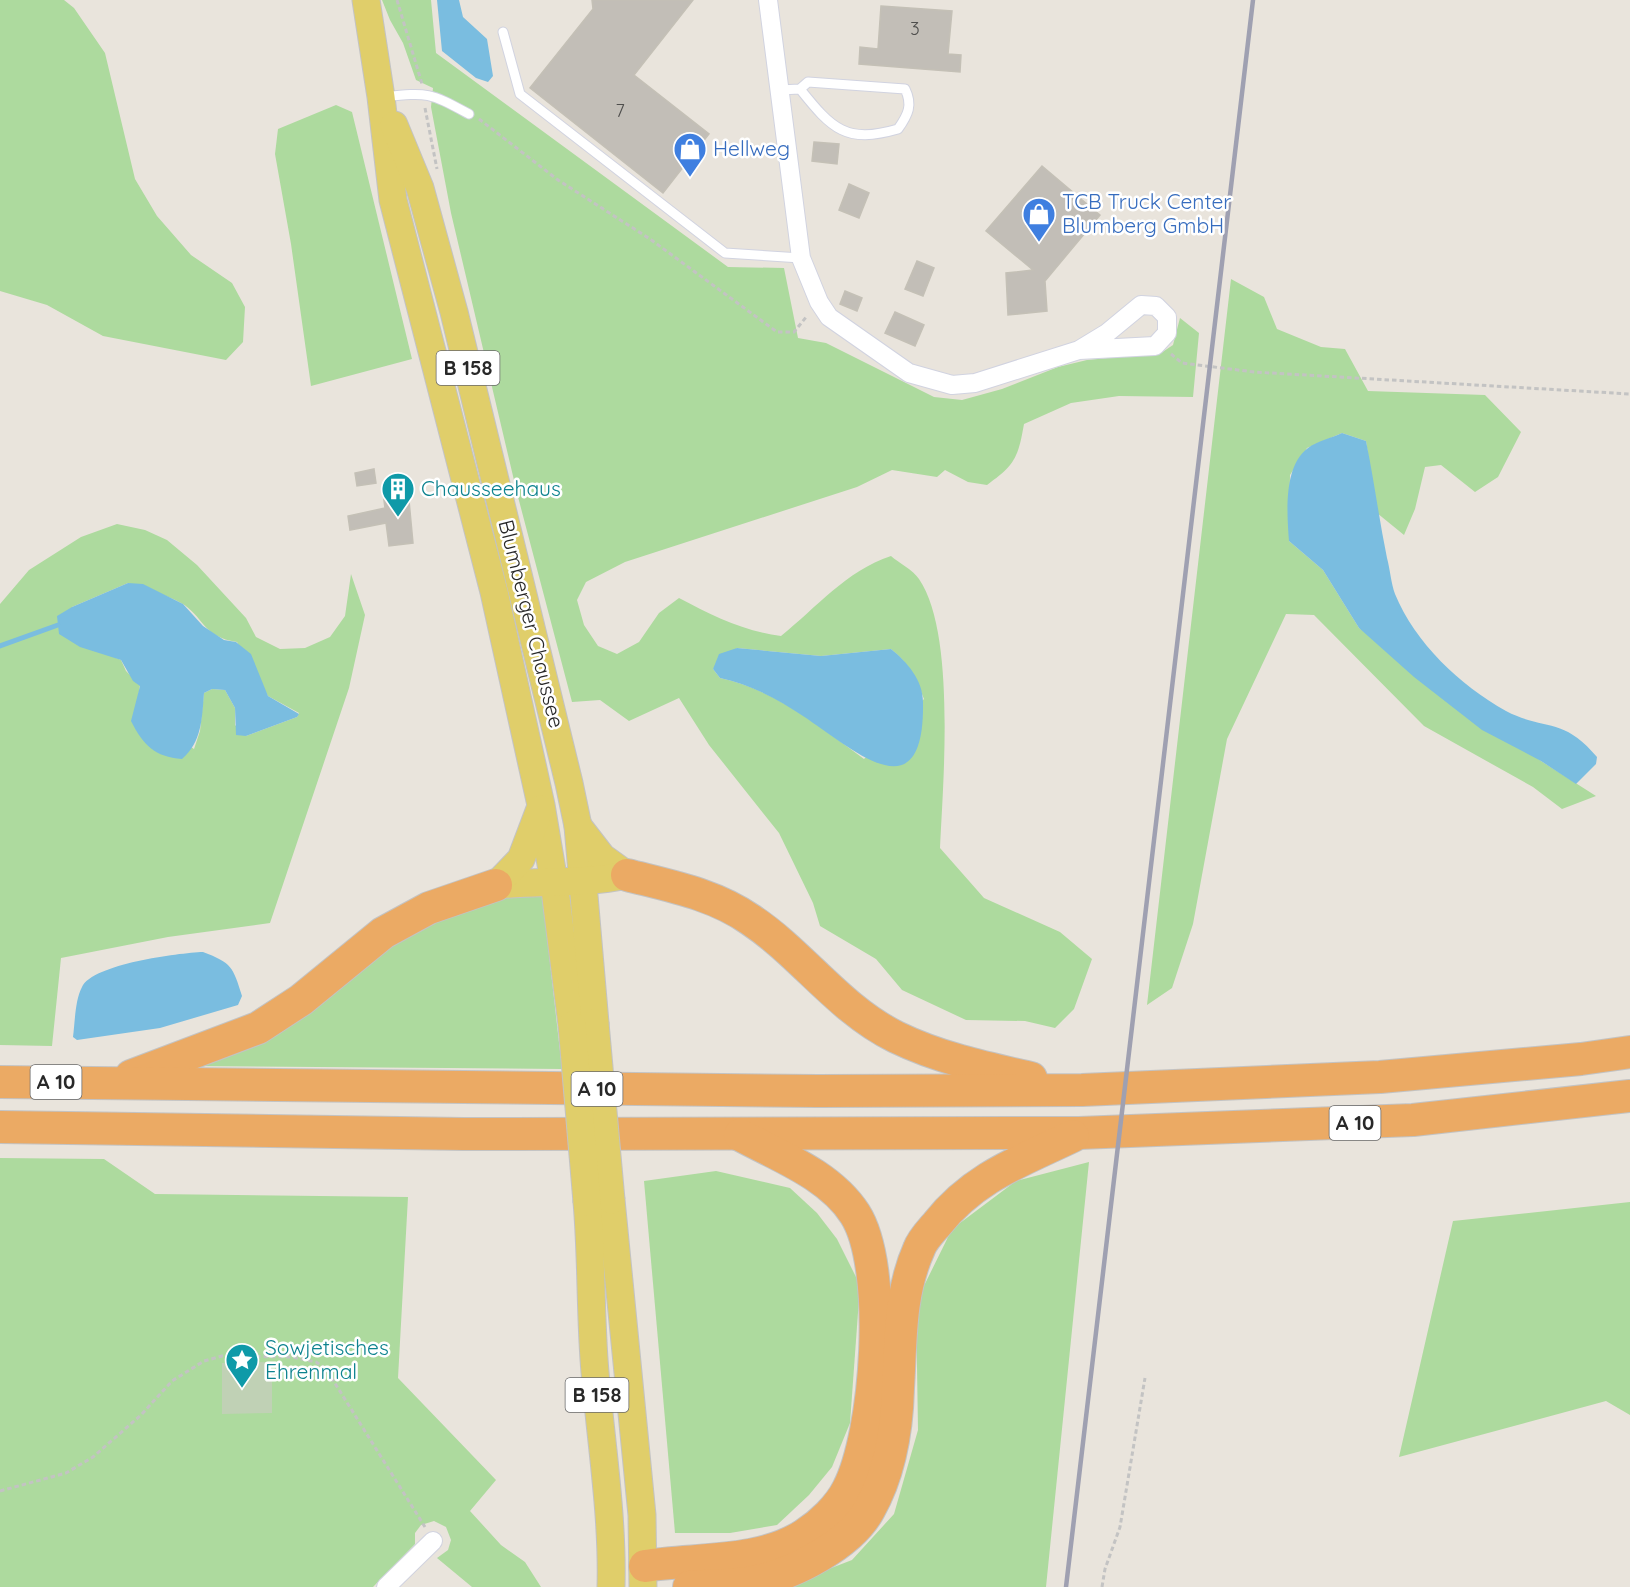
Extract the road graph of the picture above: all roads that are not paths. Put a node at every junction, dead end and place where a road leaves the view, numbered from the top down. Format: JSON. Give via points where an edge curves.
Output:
{"nodes":[{"id":1,"x":366,"y":0,"type":"edge"},
{"id":2,"x":768,"y":0,"type":"edge"},
{"id":3,"x":503,"y":32,"type":"dead end"},
{"id":4,"x":800,"y":89,"type":"junction"},
{"id":5,"x":779,"y":90,"type":"junction"},
{"id":6,"x":381,"y":97,"type":"junction"},
{"id":7,"x":469,"y":114,"type":"road end"},
{"id":8,"x":801,"y":258,"type":"junction"},
{"id":9,"x":1079,"y":350,"type":"junction"},
{"id":10,"x":542,"y":805,"type":"junction"},
{"id":11,"x":578,"y":826,"type":"junction"},
{"id":12,"x":627,"y":875,"type":"junction"},
{"id":13,"x":554,"y":882,"type":"junction"},
{"id":14,"x":583,"y":882,"type":"junction"},
{"id":15,"x":496,"y":885,"type":"junction"},
{"id":16,"x":584,"y":1024,"type":"junction"},
{"id":17,"x":1630,"y":1052,"type":"edge"},
{"id":18,"x":0,"y":1082,"type":"edge"},
{"id":19,"x":111,"y":1083,"type":"junction"},
{"id":20,"x":1082,"y":1090,"type":"junction"},
{"id":21,"x":1630,"y":1096,"type":"edge"},
{"id":22,"x":0,"y":1127,"type":"edge"},
{"id":23,"x":736,"y":1133,"type":"junction"},
{"id":24,"x":1079,"y":1133,"type":"junction"},
{"id":25,"x":434,"y":1541,"type":"road end"},
{"id":26,"x":627,"y":1579,"type":"edge"},
{"id":27,"x":386,"y":1587,"type":"edge"},
{"id":28,"x":689,"y":1587,"type":"edge"}],
"edges":[{"from":1,"to":6,"type":"main road","name":"Blumberger Chaussee","number":"B 158"},
{"from":2,"to":5,"type":"street"},
{"from":3,"to":8,"type":"lane","via":[[520,94],[725,253]]},
{"from":4,"to":4,"type":"lane","via":[[839,131],[879,134],[898,129],[909,113],[910,99],[905,89],[808,82]]},
{"from":4,"to":5,"type":"lane"},
{"from":5,"to":8,"type":"street"},
{"from":6,"to":7,"type":"lane","via":[[434,95]]},
{"from":6,"to":10,"type":"main road","name":"Blumberger Chaussee","number":"B 158","via":[[393,200],[494,592]]},
{"from":6,"to":11,"type":"main road","name":"Blumberger Chaussee","number":"B 158","via":[[420,188],[454,312]]},
{"from":8,"to":9,"type":"street","via":[[819,302],[830,317],[909,373],[952,385],[975,383]]},
{"from":9,"to":9,"type":"street","via":[[1146,348],[1158,343],[1167,333],[1168,324],[1163,311],[1149,304],[1134,309],[1107,333]]},
{"from":10,"to":13,"type":"main road","name":"Blumberger Chaussee","number":"B 158"},
{"from":10,"to":15,"type":"main road","via":[[521,859]]},
{"from":11,"to":12,"type":"main road","via":[[602,857]]},
{"from":11,"to":14,"type":"main road","name":"Blumberger Chaussee","number":"B 158"},
{"from":12,"to":14,"type":"main road"},
{"from":12,"to":20,"type":"highway","via":[[691,891],[751,920],[825,986],[896,1037],[971,1064]]},
{"from":13,"to":14,"type":"main road"},
{"from":13,"to":15,"type":"main road"},
{"from":13,"to":16,"type":"main road","name":"Blumberger Chaussee","number":"B 158"},
{"from":14,"to":16,"type":"main road","name":"Blumberger Chaussee","number":"B 158"},
{"from":15,"to":19,"type":"highway","via":[[429,908],[383,933],[301,1000],[258,1028]]},
{"from":16,"to":26,"type":"main road","number":"B 158","bridge":true,"via":[[599,1201],[642,1515]]},
{"from":17,"to":20,"type":"highway","number":"A 10","via":[[1380,1077]]},
{"from":18,"to":19,"type":"highway","number":"A 10"},
{"from":19,"to":20,"type":"highway","number":"A 10","via":[[794,1091]]},
{"from":21,"to":24,"type":"highway","number":"A 10","via":[[1413,1120]]},
{"from":22,"to":23,"type":"highway","number":"A 10","via":[[464,1134]]},
{"from":23,"to":24,"type":"highway","number":"A 10"},
{"from":23,"to":26,"type":"highway","via":[[813,1175],[838,1193],[856,1215],[874,1278],[872,1388],[864,1443],[847,1492],[824,1520],[803,1536],[752,1554]]},
{"from":24,"to":28,"type":"highway","via":[[972,1187],[948,1209],[919,1248],[901,1311],[891,1456],[869,1512],[818,1557],[792,1571],[755,1582]]},
{"from":25,"to":27,"type":"street"}]}
